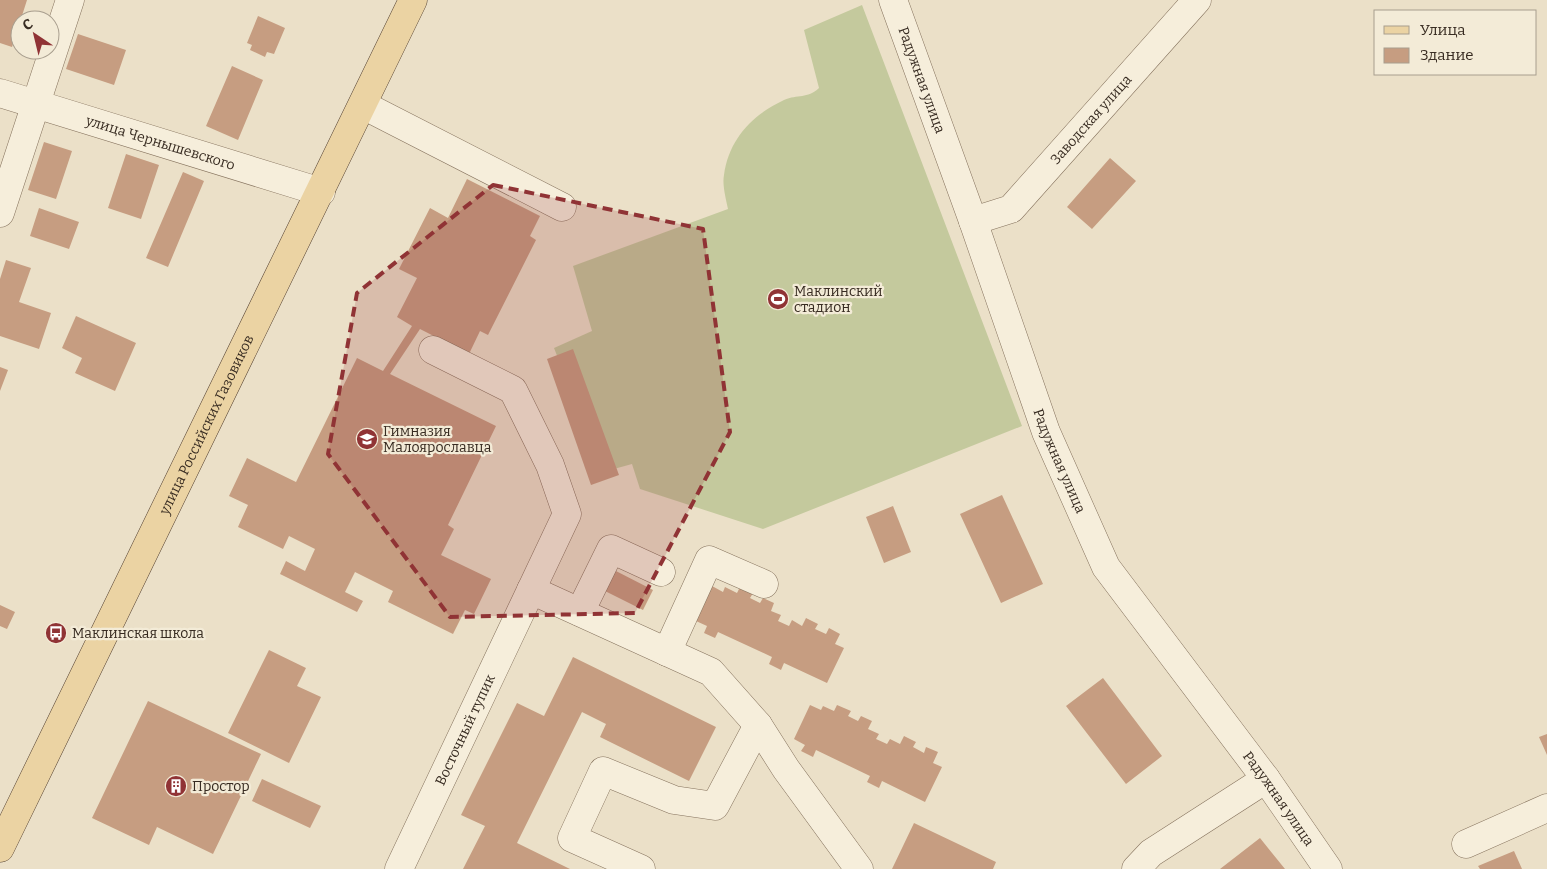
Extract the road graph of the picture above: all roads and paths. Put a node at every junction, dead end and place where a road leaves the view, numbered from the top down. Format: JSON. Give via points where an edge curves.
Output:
{"nodes":[{"id":1,"x":70,"y":0,"type":"edge"},
{"id":2,"x":413,"y":0,"type":"edge"},
{"id":3,"x":893,"y":0,"type":"edge"},
{"id":4,"x":1197,"y":0,"type":"edge"},
{"id":5,"x":0,"y":93,"type":"edge"},
{"id":6,"x":35,"y":104,"type":"junction"},
{"id":7,"x":363,"y":105,"type":"junction"},
{"id":8,"x":321,"y":192,"type":"junction"},
{"id":9,"x":562,"y":207,"type":"dead end"},
{"id":10,"x":0,"y":214,"type":"edge"},
{"id":11,"x":974,"y":220,"type":"junction"},
{"id":12,"x":433,"y":350,"type":"dead end"},
{"id":13,"x":661,"y":572,"type":"dead end"},
{"id":14,"x":764,"y":584,"type":"dead end"},
{"id":15,"x":531,"y":590,"type":"junction"},
{"id":16,"x":580,"y":612,"type":"junction"},
{"id":17,"x":667,"y":652,"type":"junction"},
{"id":18,"x":758,"y":725,"type":"junction"},
{"id":19,"x":1266,"y":779,"type":"junction"},
{"id":20,"x":1547,"y":808,"type":"edge"},
{"id":21,"x":1466,"y":844,"type":"dead end"},
{"id":22,"x":0,"y":848,"type":"edge"},
{"id":23,"x":399,"y":869,"type":"edge"},
{"id":24,"x":641,"y":869,"type":"edge"},
{"id":25,"x":860,"y":869,"type":"edge"},
{"id":26,"x":1136,"y":869,"type":"edge"},
{"id":27,"x":1328,"y":869,"type":"edge"}],
"edges":[{"from":1,"to":6,"type":"street"},
{"from":2,"to":7,"type":"main road","name":"улица Российских Газовиков"},
{"from":3,"to":11,"type":"street","name":"Радужная улица"},
{"from":4,"to":11,"type":"street","name":"Заводская улица","via":[[1011,209]]},
{"from":5,"to":6,"type":"street","name":"улица Чернышевского"},
{"from":6,"to":8,"type":"street","name":"улица Чернышевского"},
{"from":6,"to":10,"type":"street"},
{"from":7,"to":8,"type":"main road","name":"улица Российских Газовиков"},
{"from":7,"to":9,"type":"street"},
{"from":8,"to":22,"type":"main road","name":"улица Российских Газовиков"},
{"from":11,"to":19,"type":"street","name":"Радужная улица","via":[[1046,432],[1106,567]]},
{"from":12,"to":15,"type":"street","name":"Восточный тупик","via":[[513,390],[550,465],[566,514]]},
{"from":13,"to":16,"type":"street","via":[[611,549]]},
{"from":14,"to":17,"type":"street","via":[[709,560]]},
{"from":15,"to":16,"type":"street"},
{"from":15,"to":23,"type":"street","name":"Восточный тупик"},
{"from":16,"to":17,"type":"street"},
{"from":17,"to":18,"type":"street","via":[[710,672]]},
{"from":18,"to":24,"type":"street","via":[[715,806],[674,800],[603,771],[572,838]]},
{"from":18,"to":25,"type":"street","via":[[786,769]]},
{"from":19,"to":26,"type":"street","via":[[1151,853]]},
{"from":19,"to":27,"type":"street","name":"Радужная улица"},
{"from":20,"to":21,"type":"street"}]}
